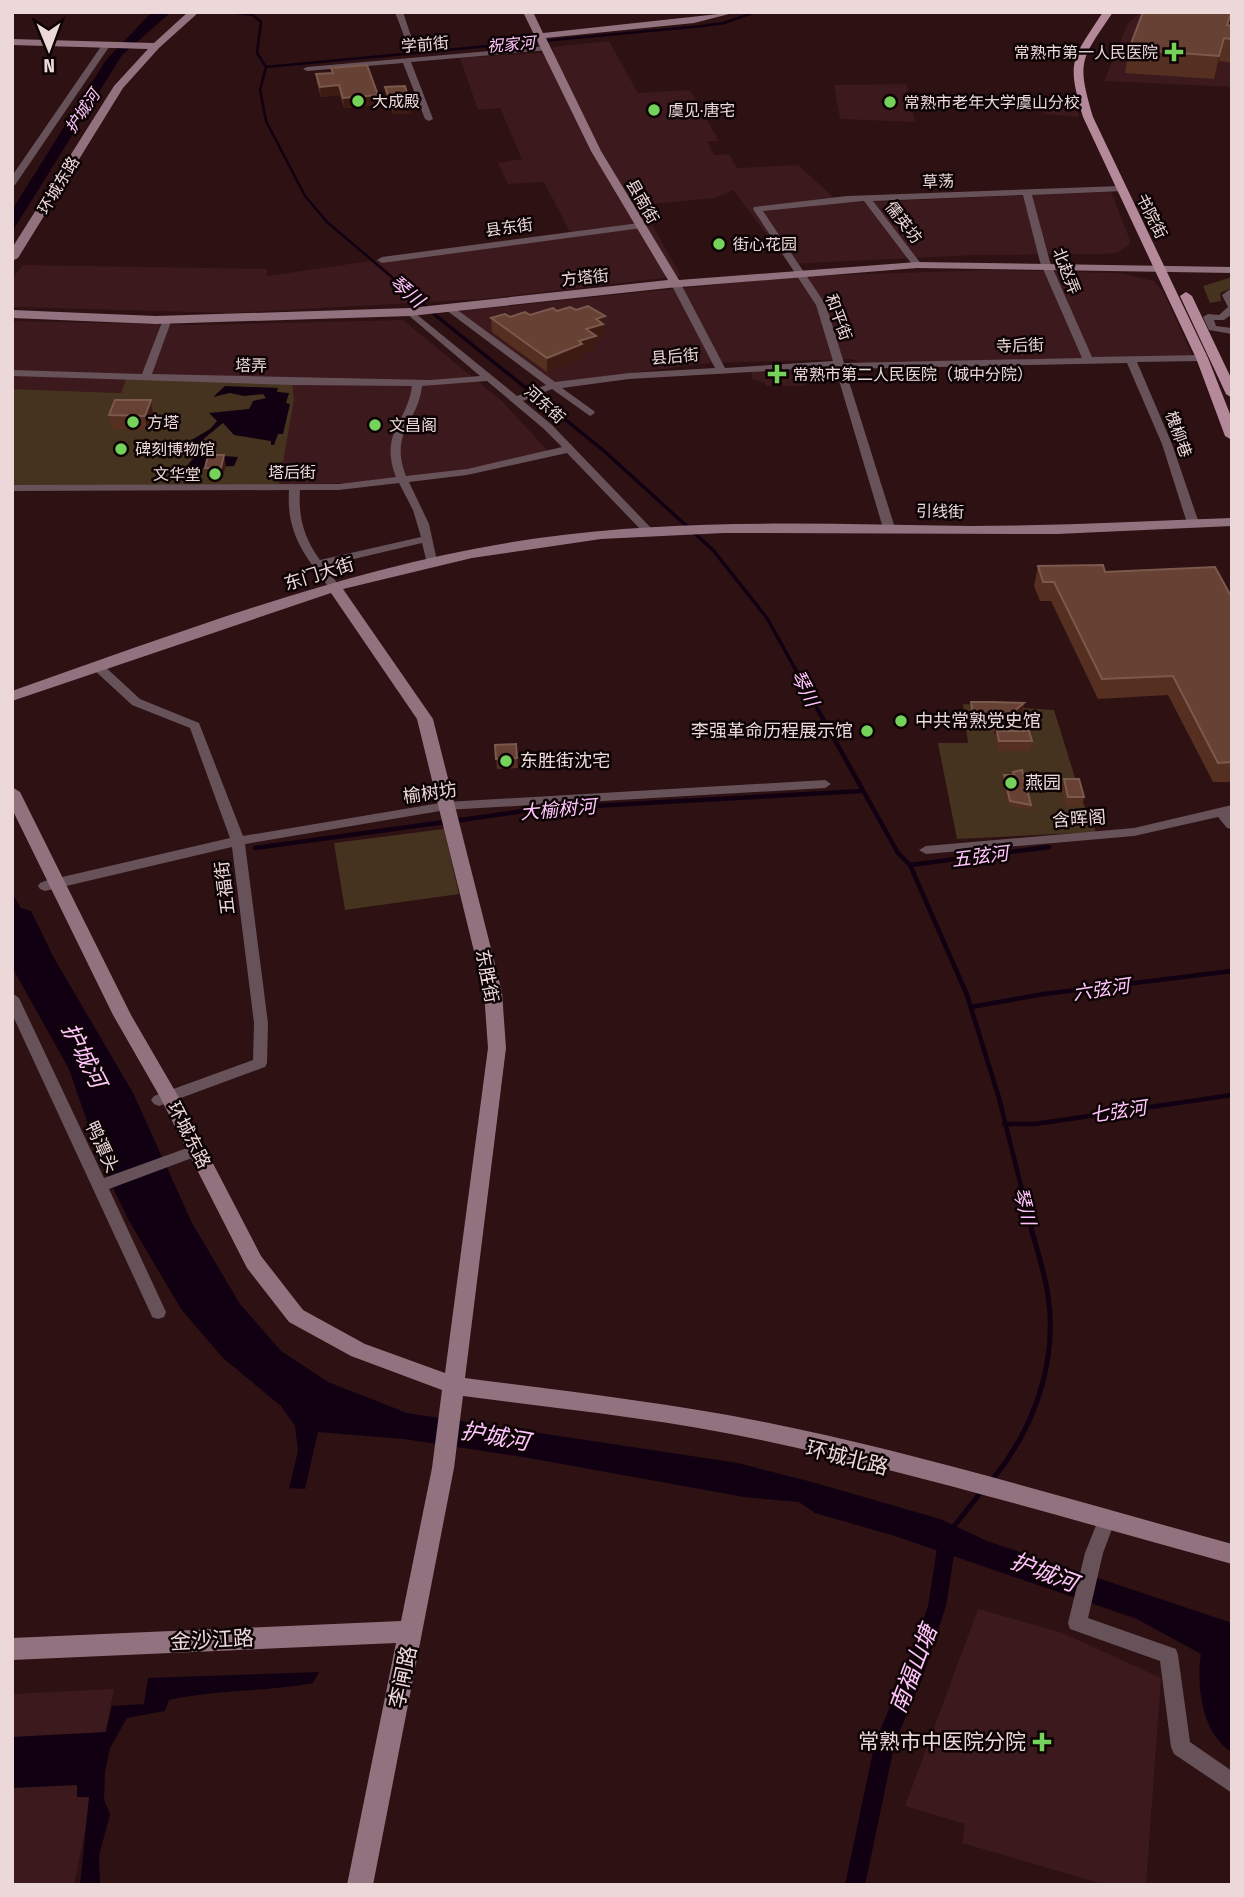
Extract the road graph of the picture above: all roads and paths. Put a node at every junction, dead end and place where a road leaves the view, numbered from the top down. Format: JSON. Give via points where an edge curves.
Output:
{"nodes":[{"id":1,"x":189,"y":12,"type":"edge"},
{"id":2,"x":194,"y":12,"type":"edge"},
{"id":3,"x":399,"y":12,"type":"edge"},
{"id":4,"x":527,"y":12,"type":"edge"},
{"id":5,"x":732,"y":12,"type":"edge"},
{"id":6,"x":1108,"y":12,"type":"edge"},
{"id":7,"x":1119,"y":12,"type":"edge"},
{"id":8,"x":543,"y":42,"type":"junction"},
{"id":9,"x":12,"y":44,"type":"edge"},
{"id":10,"x":111,"y":46,"type":"junction"},
{"id":11,"x":146,"y":47,"type":"junction"},
{"id":12,"x":413,"y":49,"type":"dead end"},
{"id":13,"x":406,"y":60,"type":"junction"},
{"id":14,"x":306,"y":69,"type":"dead end"},
{"id":15,"x":429,"y":119,"type":"dead end"},
{"id":16,"x":12,"y":183,"type":"edge"},
{"id":17,"x":1121,"y":190,"type":"junction"},
{"id":18,"x":1027,"y":192,"type":"junction"},
{"id":19,"x":866,"y":198,"type":"junction"},
{"id":20,"x":757,"y":209,"type":"joint"},
{"id":21,"x":639,"y":226,"type":"junction"},
{"id":22,"x":12,"y":244,"type":"edge"},
{"id":23,"x":12,"y":258,"type":"edge"},
{"id":24,"x":382,"y":260,"type":"dead end"},
{"id":25,"x":915,"y":263,"type":"junction"},
{"id":26,"x":1232,"y":263,"type":"edge"},
{"id":27,"x":1046,"y":264,"type":"junction"},
{"id":28,"x":1165,"y":265,"type":"junction"},
{"id":29,"x":1232,"y":270,"type":"edge"},
{"id":30,"x":800,"y":271,"type":"junction"},
{"id":31,"x":674,"y":282,"type":"junction"},
{"id":32,"x":1232,"y":291,"type":"edge"},
{"id":33,"x":441,"y":307,"type":"junction"},
{"id":34,"x":1232,"y":308,"type":"edge"},
{"id":35,"x":415,"y":310,"type":"junction"},
{"id":36,"x":12,"y":312,"type":"edge"},
{"id":37,"x":167,"y":319,"type":"junction"},
{"id":38,"x":1232,"y":331,"type":"edge"},
{"id":39,"x":1087,"y":358,"type":"junction"},
{"id":40,"x":1130,"y":358,"type":"junction"},
{"id":41,"x":1202,"y":358,"type":"junction"},
{"id":42,"x":839,"y":365,"type":"junction"},
{"id":43,"x":720,"y":368,"type":"junction"},
{"id":44,"x":12,"y":373,"type":"edge"},
{"id":45,"x":146,"y":378,"type":"junction"},
{"id":46,"x":489,"y":378,"type":"junction"},
{"id":47,"x":417,"y":383,"type":"junction"},
{"id":48,"x":551,"y":386,"type":"junction"},
{"id":49,"x":1232,"y":394,"type":"edge"},
{"id":50,"x":517,"y":400,"type":"junction"},
{"id":51,"x":590,"y":413,"type":"dead end"},
{"id":52,"x":1232,"y":436,"type":"edge"},
{"id":53,"x":569,"y":449,"type":"junction"},
{"id":54,"x":401,"y":481,"type":"junction"},
{"id":55,"x":15,"y":488,"type":"edge"},
{"id":56,"x":295,"y":488,"type":"junction"},
{"id":57,"x":12,"y":502,"type":"edge"},
{"id":58,"x":1232,"y":522,"type":"edge"},
{"id":59,"x":1193,"y":523,"type":"junction"},
{"id":60,"x":889,"y":528,"type":"junction"},
{"id":61,"x":648,"y":531,"type":"junction"},
{"id":62,"x":426,"y":539,"type":"junction"},
{"id":63,"x":431,"y":561,"type":"junction"},
{"id":64,"x":317,"y":564,"type":"junction"},
{"id":65,"x":335,"y":588,"type":"junction"},
{"id":66,"x":97,"y":666,"type":"junction"},
{"id":67,"x":12,"y":696,"type":"edge"},
{"id":68,"x":825,"y":785,"type":"dead end"},
{"id":69,"x":12,"y":792,"type":"edge"},
{"id":70,"x":1226,"y":810,"type":"edge"},
{"id":71,"x":12,"y":817,"type":"edge"},
{"id":72,"x":449,"y":817,"type":"junction"},
{"id":73,"x":1232,"y":825,"type":"edge"},
{"id":74,"x":238,"y":841,"type":"junction"},
{"id":75,"x":926,"y":850,"type":"dead end"},
{"id":76,"x":51,"y":885,"type":"junction"},
{"id":77,"x":12,"y":998,"type":"edge"},
{"id":78,"x":164,"y":1098,"type":"junction"},
{"id":79,"x":187,"y":1154,"type":"junction"},
{"id":80,"x":99,"y":1186,"type":"junction"},
{"id":81,"x":158,"y":1312,"type":"dead end"},
{"id":82,"x":454,"y":1391,"type":"junction"},
{"id":83,"x":443,"y":1468,"type":"joint"},
{"id":84,"x":1011,"y":1498,"type":"junction"},
{"id":85,"x":1103,"y":1529,"type":"junction"},
{"id":86,"x":1232,"y":1554,"type":"edge"},
{"id":87,"x":1232,"y":1564,"type":"edge"},
{"id":88,"x":412,"y":1631,"type":"junction"},
{"id":89,"x":12,"y":1649,"type":"edge"},
{"id":90,"x":1232,"y":1783,"type":"edge"},
{"id":91,"x":360,"y":1885,"type":"edge"}],
"edges":[{"from":1,"to":11,"type":"street"},
{"from":2,"to":11,"type":"street"},
{"from":3,"to":12,"type":"street"},
{"from":4,"to":8,"type":"street","name":"县南街"},
{"from":5,"to":8,"type":"street"},
{"from":6,"to":17,"type":"main road","name":"书院街","via":[[1079,56],[1078,83]]},
{"from":7,"to":28,"type":"main road","name":"书院街","via":[[1090,57],[1088,84]]},
{"from":8,"to":13,"type":"street","name":"学前街"},
{"from":8,"to":21,"type":"street","name":"县南街","via":[[569,102]]},
{"from":9,"to":10,"type":"street"},
{"from":10,"to":11,"type":"street"},
{"from":10,"to":16,"type":"street"},
{"from":11,"to":22,"type":"street","name":"环城东路","via":[[111,87]]},
{"from":11,"to":23,"type":"street","name":"环城东路"},
{"from":13,"to":14,"type":"street","name":"学前街"},
{"from":13,"to":15,"type":"street"},
{"from":17,"to":18,"type":"street","name":"草荡"},
{"from":17,"to":28,"type":"main road","name":"书院街"},
{"from":18,"to":19,"type":"street","name":"草荡"},
{"from":18,"to":27,"type":"street","name":"北赵弄"},
{"from":19,"to":20,"type":"street","name":"草荡"},
{"from":19,"to":25,"type":"street","name":"儒英坊"},
{"from":20,"to":30,"type":"street","name":"和平街"},
{"from":21,"to":24,"type":"street","name":"县东街"},
{"from":21,"to":31,"type":"street","name":"县南街"},
{"from":25,"to":27,"type":"street","name":"方塔街"},
{"from":25,"to":30,"type":"street","name":"方塔街"},
{"from":26,"to":28,"type":"street"},
{"from":27,"to":28,"type":"street","name":"方塔街"},
{"from":27,"to":39,"type":"street","name":"北赵弄"},
{"from":28,"to":29,"type":"street"},
{"from":28,"to":41,"type":"main road","name":"书院街"},
{"from":28,"to":49,"type":"main road","name":"书院街"},
{"from":30,"to":31,"type":"street","name":"方塔街"},
{"from":30,"to":42,"type":"street","name":"和平街","via":[[821,304]]},
{"from":31,"to":33,"type":"street","name":"方塔街"},
{"from":31,"to":43,"type":"street","name":"县南街"},
{"from":32,"to":34,"type":"street","via":[[1227,295]]},
{"from":33,"to":35,"type":"street","name":"方塔街"},
{"from":33,"to":48,"type":"street","name":"河东街"},
{"from":34,"to":38,"type":"street","via":[[1221,318],[1208,317],[1212,328]]},
{"from":35,"to":36,"type":"street","name":"方塔街","via":[[150,316]]},
{"from":35,"to":37,"type":"street","name":"方塔街"},
{"from":35,"to":46,"type":"street","name":"河东街"},
{"from":36,"to":37,"type":"street","name":"方塔街"},
{"from":37,"to":45,"type":"street"},
{"from":39,"to":40,"type":"street","name":"寺后街"},
{"from":39,"to":42,"type":"street","name":"寺后街"},
{"from":40,"to":41,"type":"street","name":"寺后街"},
{"from":40,"to":59,"type":"street","name":"槐柳巷","via":[[1167,444]]},
{"from":41,"to":52,"type":"main road","name":"书院街"},
{"from":42,"to":43,"type":"street","name":"县后街"},
{"from":42,"to":60,"type":"street","name":"和平街"},
{"from":43,"to":48,"type":"street","name":"县后街"},
{"from":44,"to":45,"type":"street","name":"塔弄"},
{"from":45,"to":47,"type":"street","name":"塔弄"},
{"from":46,"to":47,"type":"street","name":"塔弄"},
{"from":46,"to":50,"type":"street","name":"河东街"},
{"from":47,"to":54,"type":"street","via":[[417,396],[398,432],[395,449]]},
{"from":48,"to":50,"type":"street","name":"县后街"},
{"from":48,"to":51,"type":"street","name":"河东街"},
{"from":50,"to":53,"type":"street","name":"河东街"},
{"from":53,"to":54,"type":"street","name":"塔后街","via":[[502,466]]},
{"from":53,"to":61,"type":"street","name":"河东街"},
{"from":54,"to":56,"type":"street","name":"塔后街"},
{"from":54,"to":62,"type":"street","via":[[422,517]]},
{"from":55,"to":56,"type":"street","name":"塔后街"},
{"from":55,"to":57,"type":"street"},
{"from":56,"to":64,"type":"street","via":[[291,514]]},
{"from":58,"to":59,"type":"street","name":"引线街"},
{"from":59,"to":60,"type":"street","name":"引线街","via":[[1034,530]]},
{"from":60,"to":61,"type":"street","name":"引线街"},
{"from":61,"to":63,"type":"street","name":"东门大街","via":[[539,542]]},
{"from":62,"to":63,"type":"street"},
{"from":62,"to":64,"type":"street"},
{"from":63,"to":65,"type":"street","name":"东门大街"},
{"from":64,"to":65,"type":"street"},
{"from":65,"to":66,"type":"street","name":"东门大街"},
{"from":65,"to":72,"type":"street","name":"东胜街","via":[[425,719]]},
{"from":66,"to":67,"type":"street","name":"东门大街"},
{"from":66,"to":74,"type":"street","name":"五福街","via":[[136,702],[195,726]]},
{"from":68,"to":72,"type":"street","name":"榆树坊"},
{"from":69,"to":76,"type":"street","name":"环城东路"},
{"from":70,"to":73,"type":"street"},
{"from":70,"to":75,"type":"street","name":"含晖阁","via":[[1126,833]]},
{"from":71,"to":76,"type":"street","name":"环城东路"},
{"from":72,"to":74,"type":"street","name":"榆树坊"},
{"from":72,"to":82,"type":"street","name":"东胜街","via":[[493,992],[497,1048]]},
{"from":74,"to":76,"type":"street","name":"榆树坊"},
{"from":74,"to":78,"type":"street","name":"五福街","via":[[261,1023],[260,1063]]},
{"from":76,"to":78,"type":"street","name":"环城东路"},
{"from":77,"to":80,"type":"street","name":"鸭潭头"},
{"from":78,"to":79,"type":"street","name":"环城东路"},
{"from":78,"to":82,"type":"street","name":"环城东路","via":[[254,1262],[296,1316],[358,1350]]},
{"from":79,"to":80,"type":"street"},
{"from":79,"to":82,"type":"street","name":"环城东路","via":[[248,1273],[294,1327],[365,1365]]},
{"from":80,"to":81,"type":"street","name":"鸭潭头"},
{"from":82,"to":83,"type":"street","name":"东胜街"},
{"from":82,"to":84,"type":"street","name":"环城北路","via":[[752,1436]]},
{"from":83,"to":88,"type":"street","name":"李闸路"},
{"from":84,"to":85,"type":"street","name":"环城北路"},
{"from":84,"to":86,"type":"street","name":"环城北路"},
{"from":85,"to":87,"type":"street","name":"环城北路"},
{"from":85,"to":90,"type":"street","via":[[1077,1623],[1169,1655],[1181,1747]]},
{"from":88,"to":89,"type":"street","name":"金沙江路"},
{"from":88,"to":91,"type":"street","name":"李闸路"}]}
